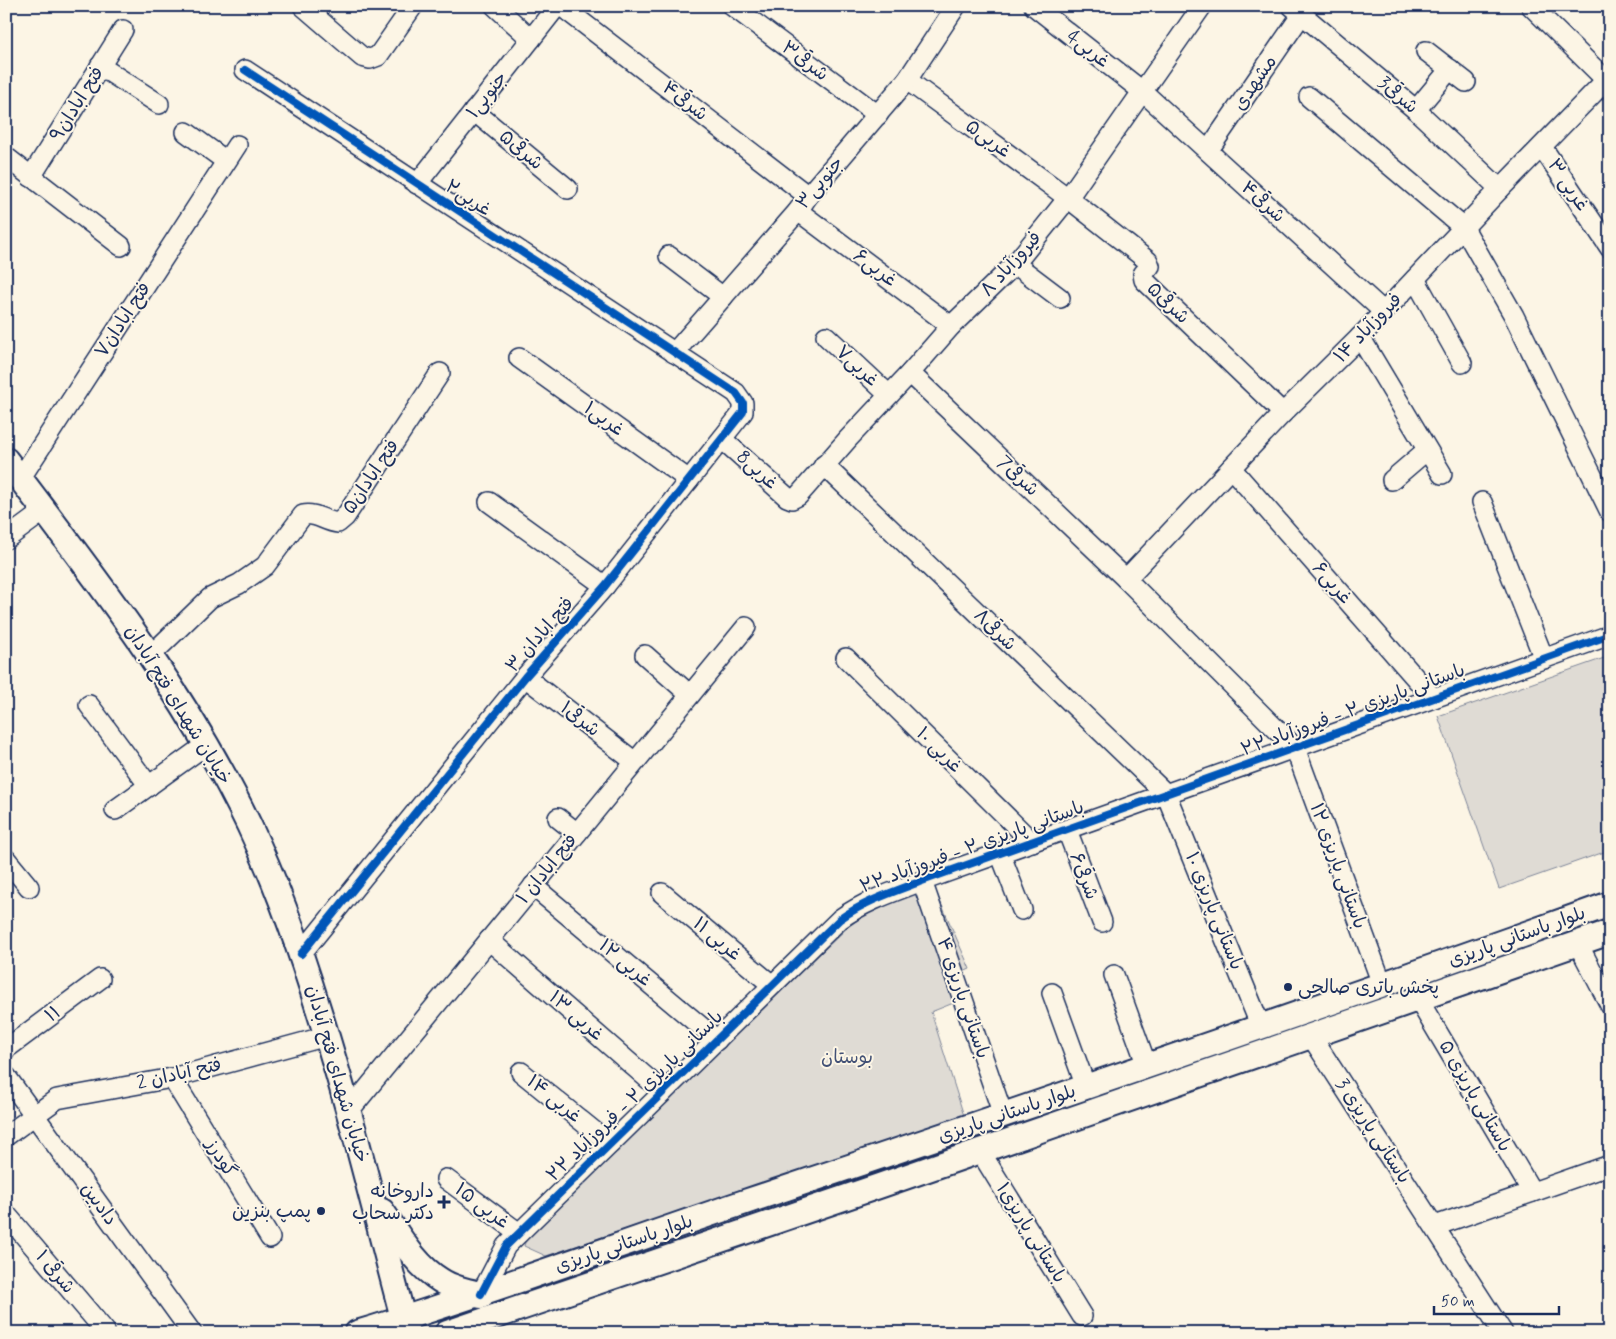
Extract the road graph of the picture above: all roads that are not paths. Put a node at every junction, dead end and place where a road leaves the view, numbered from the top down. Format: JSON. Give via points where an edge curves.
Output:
{"nodes":[{"id":1,"x":303,"y":6,"type":"edge"},
{"id":2,"x":413,"y":6,"type":"edge"},
{"id":3,"x":495,"y":6,"type":"edge"},
{"id":4,"x":557,"y":6,"type":"edge"},
{"id":5,"x":561,"y":6,"type":"edge"},
{"id":6,"x":956,"y":6,"type":"edge"},
{"id":7,"x":1034,"y":6,"type":"edge"},
{"id":8,"x":1202,"y":6,"type":"edge"},
{"id":9,"x":1531,"y":6,"type":"edge"},
{"id":10,"x":734,"y":7,"type":"edge"},
{"id":11,"x":1297,"y":10,"type":"edge"},
{"id":12,"x":123,"y":30,"type":"dead end"},
{"id":13,"x":531,"y":39,"type":"junction"},
{"id":14,"x":1426,"y":51,"type":"dead end"},
{"id":15,"x":100,"y":66,"type":"junction"},
{"id":16,"x":1450,"y":69,"type":"junction"},
{"id":17,"x":245,"y":70,"type":"dead end"},
{"id":18,"x":1608,"y":78,"type":"edge"},
{"id":19,"x":907,"y":80,"type":"junction"},
{"id":20,"x":1466,"y":82,"type":"dead end"},
{"id":21,"x":1142,"y":91,"type":"junction"},
{"id":22,"x":1309,"y":97,"type":"dead end"},
{"id":23,"x":159,"y":104,"type":"dead end"},
{"id":24,"x":1416,"y":110,"type":"junction"},
{"id":25,"x":474,"y":111,"type":"junction"},
{"id":26,"x":878,"y":116,"type":"junction"},
{"id":27,"x":186,"y":132,"type":"dead end"},
{"id":28,"x":237,"y":145,"type":"dead end"},
{"id":29,"x":1542,"y":147,"type":"junction"},
{"id":30,"x":1208,"y":151,"type":"junction"},
{"id":31,"x":6,"y":157,"type":"edge"},
{"id":32,"x":226,"y":161,"type":"junction"},
{"id":33,"x":30,"y":177,"type":"junction"},
{"id":34,"x":417,"y":184,"type":"junction"},
{"id":35,"x":568,"y":188,"type":"dead end"},
{"id":36,"x":1500,"y":189,"type":"junction"},
{"id":37,"x":1068,"y":198,"type":"junction"},
{"id":38,"x":803,"y":203,"type":"junction"},
{"id":39,"x":1464,"y":228,"type":"junction"},
{"id":40,"x":121,"y":246,"type":"dead end"},
{"id":41,"x":1610,"y":248,"type":"edge"},
{"id":42,"x":669,"y":256,"type":"dead end"},
{"id":43,"x":1015,"y":264,"type":"junction"},
{"id":44,"x":1415,"y":279,"type":"junction"},
{"id":45,"x":723,"y":297,"type":"junction"},
{"id":46,"x":1060,"y":298,"type":"dead end"},
{"id":47,"x":1384,"y":312,"type":"junction"},
{"id":48,"x":951,"y":326,"type":"junction"},
{"id":49,"x":826,"y":336,"type":"dead end"},
{"id":50,"x":1360,"y":337,"type":"junction"},
{"id":51,"x":674,"y":352,"type":"junction"},
{"id":52,"x":519,"y":358,"type":"dead end"},
{"id":53,"x":1462,"y":363,"type":"dead end"},
{"id":54,"x":440,"y":373,"type":"dead end"},
{"id":55,"x":910,"y":374,"type":"junction"},
{"id":56,"x":889,"y":395,"type":"junction"},
{"id":57,"x":1283,"y":414,"type":"junction"},
{"id":58,"x":722,"y":439,"type":"junction"},
{"id":59,"x":1428,"y":450,"type":"junction"},
{"id":60,"x":824,"y":466,"type":"junction"},
{"id":61,"x":1231,"y":468,"type":"junction"},
{"id":62,"x":13,"y":470,"type":"edge"},
{"id":63,"x":1442,"y":474,"type":"dead end"},
{"id":64,"x":689,"y":480,"type":"junction"},
{"id":65,"x":1392,"y":480,"type":"dead end"},
{"id":66,"x":792,"y":499,"type":"joint"},
{"id":67,"x":489,"y":502,"type":"dead end"},
{"id":68,"x":1482,"y":502,"type":"dead end"},
{"id":69,"x":44,"y":511,"type":"junction"},
{"id":70,"x":1610,"y":512,"type":"edge"},
{"id":71,"x":6,"y":539,"type":"edge"},
{"id":72,"x":1126,"y":578,"type":"junction"},
{"id":73,"x":604,"y":586,"type":"junction"},
{"id":74,"x":746,"y":627,"type":"dead end"},
{"id":75,"x":1610,"y":635,"type":"edge"},
{"id":76,"x":151,"y":655,"type":"junction"},
{"id":77,"x":645,"y":655,"type":"dead end"},
{"id":78,"x":846,"y":658,"type":"dead end"},
{"id":79,"x":1544,"y":659,"type":"junction"},
{"id":80,"x":525,"y":677,"type":"junction"},
{"id":81,"x":690,"y":695,"type":"junction"},
{"id":82,"x":1433,"y":698,"type":"junction"},
{"id":83,"x":89,"y":705,"type":"dead end"},
{"id":84,"x":207,"y":744,"type":"junction"},
{"id":85,"x":1295,"y":748,"type":"junction"},
{"id":86,"x":635,"y":762,"type":"junction"},
{"id":87,"x":149,"y":786,"type":"junction"},
{"id":88,"x":1166,"y":794,"type":"junction"},
{"id":89,"x":115,"y":810,"type":"dead end"},
{"id":90,"x":558,"y":818,"type":"dead end"},
{"id":91,"x":1067,"y":830,"type":"junction"},
{"id":92,"x":577,"y":833,"type":"junction"},
{"id":93,"x":1032,"y":842,"type":"junction"},
{"id":94,"x":1000,"y":853,"type":"junction"},
{"id":95,"x":6,"y":859,"type":"edge"},
{"id":96,"x":922,"y":881,"type":"junction"},
{"id":97,"x":534,"y":886,"type":"junction"},
{"id":98,"x":28,"y":887,"type":"dead end"},
{"id":99,"x":662,"y":892,"type":"dead end"},
{"id":100,"x":1610,"y":904,"type":"edge"},
{"id":101,"x":1022,"y":910,"type":"dead end"},
{"id":102,"x":1102,"y":922,"type":"dead end"},
{"id":103,"x":1610,"y":932,"type":"edge"},
{"id":104,"x":489,"y":940,"type":"junction"},
{"id":105,"x":1578,"y":944,"type":"junction"},
{"id":106,"x":301,"y":954,"type":"junction"},
{"id":107,"x":1114,"y":975,"type":"dead end"},
{"id":108,"x":100,"y":979,"type":"dead end"},
{"id":109,"x":1382,"y":984,"type":"junction"},
{"id":110,"x":772,"y":985,"type":"junction"},
{"id":111,"x":1052,"y":992,"type":"dead end"},
{"id":112,"x":1418,"y":999,"type":"junction"},
{"id":113,"x":1610,"y":1005,"type":"edge"},
{"id":114,"x":1261,"y":1027,"type":"junction"},
{"id":115,"x":327,"y":1036,"type":"junction"},
{"id":116,"x":1311,"y":1036,"type":"junction"},
{"id":117,"x":717,"y":1040,"type":"junction"},
{"id":118,"x":6,"y":1049,"type":"edge"},
{"id":119,"x":1147,"y":1066,"type":"junction"},
{"id":120,"x":520,"y":1072,"type":"dead end"},
{"id":121,"x":6,"y":1076,"type":"edge"},
{"id":122,"x":172,"y":1078,"type":"junction"},
{"id":123,"x":1086,"y":1087,"type":"junction"},
{"id":124,"x":663,"y":1092,"type":"junction"},
{"id":125,"x":349,"y":1112,"type":"junction"},
{"id":126,"x":34,"y":1115,"type":"junction"},
{"id":127,"x":1003,"y":1115,"type":"junction"},
{"id":128,"x":6,"y":1136,"type":"edge"},
{"id":129,"x":610,"y":1144,"type":"junction"},
{"id":130,"x":980,"y":1150,"type":"junction"},
{"id":131,"x":1608,"y":1171,"type":"edge"},
{"id":132,"x":446,"y":1179,"type":"dead end"},
{"id":133,"x":1532,"y":1192,"type":"junction"},
{"id":134,"x":371,"y":1194,"type":"junction"},
{"id":135,"x":6,"y":1214,"type":"edge"},
{"id":136,"x":1435,"y":1226,"type":"junction"},
{"id":137,"x":519,"y":1233,"type":"junction"},
{"id":138,"x":270,"y":1238,"type":"dead end"},
{"id":139,"x":481,"y":1294,"type":"junction"},
{"id":140,"x":1082,"y":1316,"type":"dead end"},
{"id":141,"x":489,"y":1319,"type":"junction"},
{"id":142,"x":405,"y":1326,"type":"edge"},
{"id":143,"x":105,"y":1331,"type":"dead end"},
{"id":144,"x":192,"y":1333,"type":"edge"},
{"id":145,"x":358,"y":1333,"type":"edge"},
{"id":146,"x":447,"y":1333,"type":"edge"},
{"id":147,"x":1504,"y":1333,"type":"edge"}],
"edges":[{"from":1,"to":2,"type":"street","via":[[362,57],[370,59],[378,56]]},
{"from":3,"to":13,"type":"street"},
{"from":4,"to":13,"type":"street","name":"جنوبی۱"},
{"from":5,"to":38,"type":"street","name":"شرقی۴"},
{"from":6,"to":19,"type":"street","name":"جنوبی۳"},
{"from":7,"to":21,"type":"street","name":"غربی4"},
{"from":8,"to":21,"type":"street","name":"فیروزآباد ۸"},
{"from":9,"to":18,"type":"street"},
{"from":10,"to":26,"type":"street","name":"شرقی۳"},
{"from":11,"to":24,"type":"street","name":"شرقی3"},
{"from":11,"to":30,"type":"street","name":"مشهدی"},
{"from":12,"to":15,"type":"street","name":"فتح ابادان۹"},
{"from":13,"to":25,"type":"street","name":"جنوبی۱"},
{"from":14,"to":16,"type":"street"},
{"from":15,"to":23,"type":"street"},
{"from":15,"to":33,"type":"street","name":"فتح ابادان۹"},
{"from":16,"to":20,"type":"street"},
{"from":16,"to":24,"type":"street"},
{"from":17,"to":34,"type":"street","name":"غربی۲"},
{"from":18,"to":29,"type":"street","name":"فیروزآباد ۱۴"},
{"from":19,"to":26,"type":"street","name":"جنوبی۳"},
{"from":19,"to":37,"type":"street","name":"غربی۵"},
{"from":21,"to":30,"type":"street","name":"شرقی۴"},
{"from":21,"to":37,"type":"street","name":"فیروزآباد ۸"},
{"from":22,"to":39,"type":"street"},
{"from":24,"to":36,"type":"street","name":"شرقی3"},
{"from":25,"to":34,"type":"street","name":"جنوبی۱"},
{"from":25,"to":35,"type":"street","name":"شرقی۵"},
{"from":26,"to":38,"type":"street","name":"جنوبی۳"},
{"from":27,"to":32,"type":"street"},
{"from":28,"to":32,"type":"street","name":"فتح ابادان۷"},
{"from":29,"to":36,"type":"street","name":"فیروزآباد ۱۴"},
{"from":29,"to":41,"type":"street","name":"غربی ۳"},
{"from":30,"to":47,"type":"street","name":"شرقی۴"},
{"from":31,"to":33,"type":"street"},
{"from":32,"to":62,"type":"street","name":"فتح ابادان۷"},
{"from":33,"to":40,"type":"street"},
{"from":34,"to":51,"type":"street","name":"غربی۲"},
{"from":36,"to":39,"type":"street","name":"فیروزآباد ۱۴"},
{"from":37,"to":43,"type":"street","name":"فیروزآباد ۸"},
{"from":37,"to":57,"type":"street","name":"شرقی۵","via":[[1148,261],[1150,266],[1143,274],[1144,280]]},
{"from":38,"to":45,"type":"street","name":"جنوبی۳"},
{"from":38,"to":48,"type":"street","name":"غربی۶"},
{"from":39,"to":44,"type":"street","name":"فیروزآباد ۱۴"},
{"from":39,"to":70,"type":"street","via":[[1514,316]]},
{"from":42,"to":45,"type":"street"},
{"from":43,"to":46,"type":"street"},
{"from":43,"to":48,"type":"street","name":"فیروزآباد ۸"},
{"from":44,"to":47,"type":"street","name":"فیروزآباد ۱۴"},
{"from":44,"to":53,"type":"street"},
{"from":45,"to":51,"type":"street","name":"جنوبی۳"},
{"from":47,"to":50,"type":"street","name":"فیروزآباد ۱۴"},
{"from":48,"to":55,"type":"street","name":"فیروزآباد ۸"},
{"from":49,"to":56,"type":"street","name":"غربی۷"},
{"from":50,"to":57,"type":"street","name":"فیروزآباد ۱۴"},
{"from":50,"to":59,"type":"street"},
{"from":51,"to":58,"type":"street","name":"فتح ابادان ۳","via":[[736,393],[743,403],[743,412]]},
{"from":52,"to":64,"type":"street","name":"غربی۱"},
{"from":54,"to":76,"type":"street","name":"فتح ابادان۵","via":[[345,517],[338,523],[312,513],[303,515],[265,566],[210,598]]},
{"from":55,"to":56,"type":"street","name":"فیروزآباد ۸"},
{"from":55,"to":72,"type":"street","name":"شرقی7"},
{"from":56,"to":60,"type":"street","name":"فیروزآباد ۸"},
{"from":57,"to":61,"type":"street","name":"فیروزآباد ۱۴"},
{"from":58,"to":64,"type":"street","name":"فتح ابادان ۳"},
{"from":58,"to":66,"type":"street","name":"غربی8"},
{"from":59,"to":63,"type":"street"},
{"from":59,"to":65,"type":"street"},
{"from":60,"to":66,"type":"street","name":"فیروزآباد ۸"},
{"from":60,"to":88,"type":"street","name":"شرقی۸"},
{"from":61,"to":72,"type":"street","name":"فیروزآباد ۱۴"},
{"from":61,"to":82,"type":"street","name":"غربی۶"},
{"from":62,"to":69,"type":"main road","name":"خیابان شهدای فتح آبادان"},
{"from":64,"to":73,"type":"street","name":"فتح ابادان ۳"},
{"from":67,"to":73,"type":"street"},
{"from":68,"to":79,"type":"street"},
{"from":69,"to":71,"type":"street"},
{"from":69,"to":76,"type":"main road","name":"خیابان شهدای فتح آبادان"},
{"from":72,"to":85,"type":"street","name":"شرقی7"},
{"from":73,"to":80,"type":"street","name":"فتح ابادان ۳"},
{"from":74,"to":81,"type":"street","name":"فتح ابادان ۱"},
{"from":75,"to":79,"type":"street","name":"باستانی پاریزی ۲ - فیروزآباد ۲۲"},
{"from":76,"to":84,"type":"main road","name":"خیابان شهدای فتح آبادان"},
{"from":77,"to":81,"type":"street"},
{"from":78,"to":93,"type":"street","name":"غربی ۱۰"},
{"from":79,"to":82,"type":"street","name":"باستانی پاریزی ۲ - فیروزآباد ۲۲"},
{"from":80,"to":86,"type":"street","name":"شرقی۱"},
{"from":80,"to":106,"type":"street","name":"فتح ابادان ۳"},
{"from":81,"to":86,"type":"street","name":"فتح ابادان ۱"},
{"from":82,"to":85,"type":"street","name":"باستانی پاریزی ۲ - فیروزآباد ۲۲"},
{"from":83,"to":87,"type":"street"},
{"from":84,"to":87,"type":"street"},
{"from":84,"to":106,"type":"main road","name":"خیابان شهدای فتح آبادان","via":[[250,826]]},
{"from":85,"to":88,"type":"street","name":"باستانی پاریزی ۲ - فیروزآباد ۲۲"},
{"from":85,"to":109,"type":"street","name":"باستانی پاریزی ۱۲"},
{"from":86,"to":92,"type":"street","name":"فتح ابادان ۱"},
{"from":87,"to":89,"type":"street"},
{"from":88,"to":91,"type":"street","name":"باستانی پاریزی ۲ - فیروزآباد ۲۲"},
{"from":88,"to":114,"type":"street","name":"باستانی پاریزی ۱۰"},
{"from":90,"to":92,"type":"street"},
{"from":91,"to":93,"type":"street","name":"باستانی پاریزی ۲ - فیروزآباد ۲۲"},
{"from":91,"to":102,"type":"street","name":"شرقی۶"},
{"from":92,"to":97,"type":"street","name":"فتح ابادان ۱"},
{"from":93,"to":94,"type":"street","name":"باستانی پاریزی ۲ - فیروزآباد ۲۲"},
{"from":94,"to":96,"type":"street","name":"باستانی پاریزی ۲ - فیروزآباد ۲۲"},
{"from":94,"to":101,"type":"street"},
{"from":95,"to":98,"type":"street"},
{"from":96,"to":110,"type":"street","name":"باستانی پاریزی ۲ - فیروزآباد ۲۲","via":[[877,898],[840,919]]},
{"from":96,"to":127,"type":"street","name":"باستانی پاریزی ۴"},
{"from":97,"to":104,"type":"street","name":"فتح ابادان ۱"},
{"from":97,"to":117,"type":"street","name":"غربی ۱۲"},
{"from":99,"to":110,"type":"street","name":"غربی ۱۱"},
{"from":100,"to":109,"type":"main road","name":"بلوار باستانی پاریزی"},
{"from":103,"to":105,"type":"main road","name":"بلوار باستانی پاریزی"},
{"from":104,"to":124,"type":"street","name":"غربی ۱۳"},
{"from":104,"to":125,"type":"street","name":"فتح ابادان ۱"},
{"from":105,"to":112,"type":"main road","name":"بلوار باستانی پاریزی"},
{"from":105,"to":113,"type":"street"},
{"from":106,"to":115,"type":"main road","name":"خیابان شهدای فتح آبادان"},
{"from":107,"to":119,"type":"street"},
{"from":108,"to":118,"type":"street","name":"۱۱"},
{"from":109,"to":114,"type":"main road","name":"بلوار باستانی پاریزی"},
{"from":110,"to":117,"type":"street","name":"باستانی پاریزی ۲ - فیروزآباد ۲۲"},
{"from":111,"to":123,"type":"street"},
{"from":112,"to":116,"type":"main road","name":"بلوار باستانی پاریزی"},
{"from":112,"to":133,"type":"street","name":"باستانی پاریزی ۵"},
{"from":114,"to":119,"type":"main road","name":"بلوار باستانی پاریزی"},
{"from":115,"to":122,"type":"street","name":"فتح آبادان 2"},
{"from":115,"to":125,"type":"main road","name":"خیابان شهدای فتح آبادان"},
{"from":116,"to":130,"type":"main road","name":"بلوار باستانی پاریزی"},
{"from":116,"to":136,"type":"street","name":"باستانی پاریزی 3"},
{"from":117,"to":124,"type":"street","name":"باستانی پاریزی ۲ - فیروزآباد ۲۲"},
{"from":119,"to":123,"type":"main road","name":"بلوار باستانی پاریزی"},
{"from":120,"to":129,"type":"street","name":"غربی ۱۴"},
{"from":121,"to":126,"type":"street","name":"دادبین"},
{"from":122,"to":126,"type":"street","name":"فتح آبادان 2","via":[[57,1099]]},
{"from":122,"to":138,"type":"street","name":"گودرز"},
{"from":123,"to":127,"type":"main road","name":"بلوار باستانی پاریزی"},
{"from":124,"to":129,"type":"street","name":"باستانی پاریزی ۲ - فیروزآباد ۲۲"},
{"from":125,"to":134,"type":"main road","name":"خیابان شهدای فتح آبادان"},
{"from":126,"to":128,"type":"street","name":"فتح آبادان 2"},
{"from":126,"to":144,"type":"street","name":"دادبین"},
{"from":127,"to":139,"type":"main road","name":"بلوار باستانی پاریزی"},
{"from":129,"to":137,"type":"street","name":"باستانی پاریزی ۲ - فیروزآباد ۲۲"},
{"from":130,"to":140,"type":"street","name":"باستانی پاریزی۱"},
{"from":130,"to":141,"type":"main road","name":"بلوار باستانی پاریزی"},
{"from":131,"to":133,"type":"street"},
{"from":132,"to":137,"type":"street","name":"غربی ۱۵"},
{"from":133,"to":136,"type":"street"},
{"from":134,"to":139,"type":"main road","via":[[427,1271],[456,1288]]},
{"from":134,"to":142,"type":"main road","name":"خیابان شهدای فتح آبادان"},
{"from":135,"to":143,"type":"street","name":"۱ شرقی"},
{"from":136,"to":147,"type":"street","name":"باستانی پاریزی 3"},
{"from":137,"to":139,"type":"street","name":"باستانی پاریزی ۲ - فیروزآباد ۲۲","via":[[506,1246]]},
{"from":139,"to":141,"type":"main road"},
{"from":139,"to":142,"type":"main road","name":"بلوار باستانی پاریزی"},
{"from":141,"to":146,"type":"main road","name":"بلوار باستانی پاریزی"},
{"from":142,"to":145,"type":"main road","name":"بلوار باستانی پاریزی"}]}
